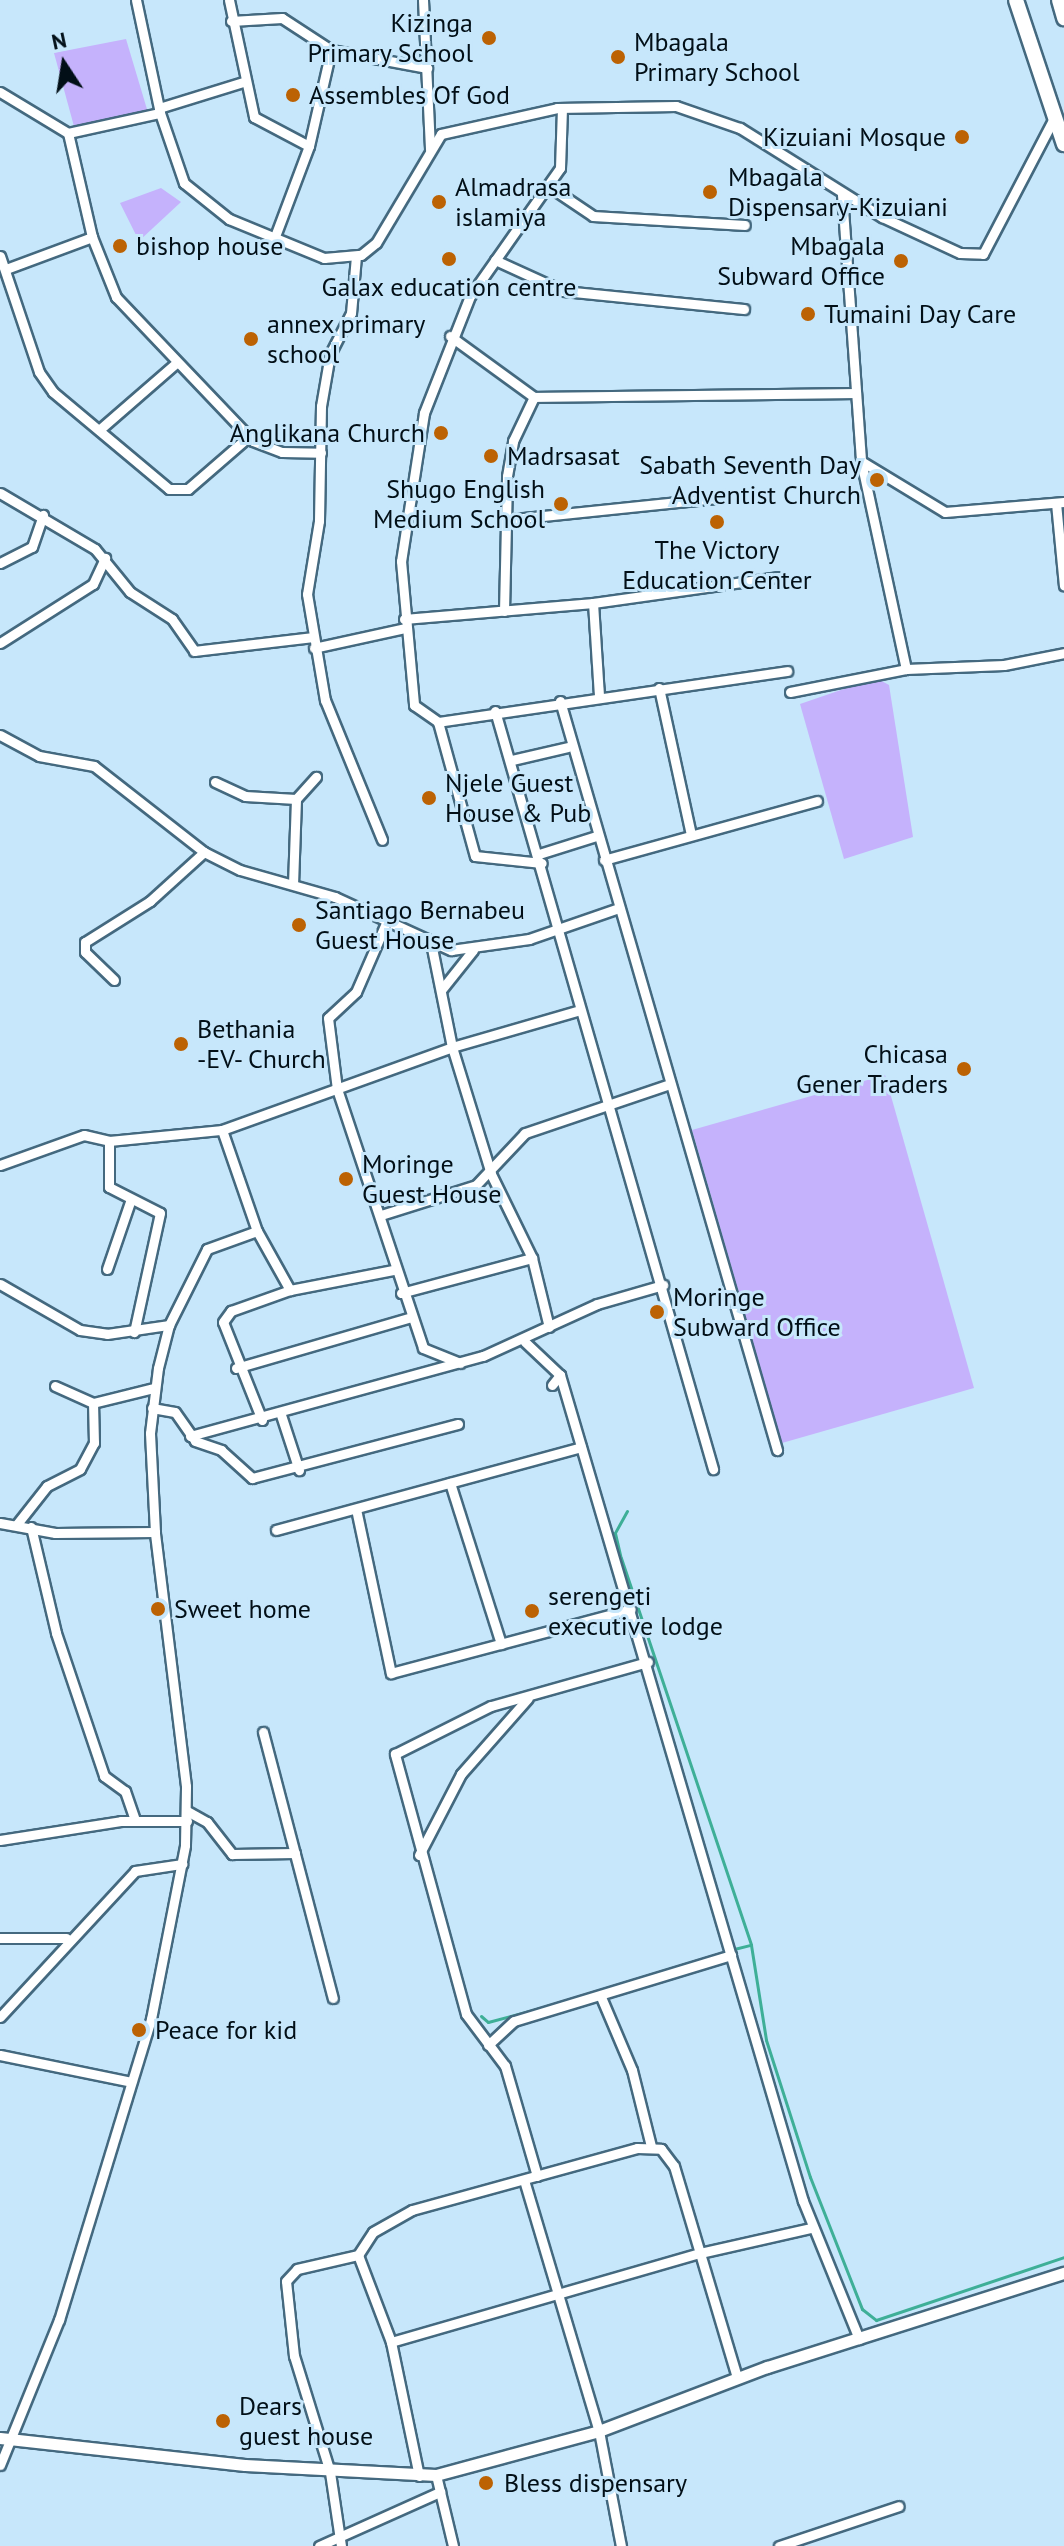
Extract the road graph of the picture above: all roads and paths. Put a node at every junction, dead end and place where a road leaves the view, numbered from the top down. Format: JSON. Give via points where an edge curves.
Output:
{"nodes":[{"id":1,"x":136,"y":0,"type":"edge"},
{"id":2,"x":229,"y":0,"type":"edge"},
{"id":3,"x":1016,"y":0,"type":"edge"},
{"id":4,"x":1059,"y":0,"type":"edge"},
{"id":5,"x":423,"y":2,"type":"edge"},
{"id":6,"x":1064,"y":18,"type":"edge"},
{"id":7,"x":231,"y":21,"type":"junction"},
{"id":8,"x":331,"y":50,"type":"junction"},
{"id":9,"x":427,"y":68,"type":"junction"},
{"id":10,"x":243,"y":82,"type":"junction"},
{"id":11,"x":0,"y":92,"type":"edge"},
{"id":12,"x":562,"y":108,"type":"junction"},
{"id":13,"x":159,"y":110,"type":"junction"},
{"id":14,"x":1054,"y":118,"type":"junction"},
{"id":15,"x":68,"y":133,"type":"junction"},
{"id":16,"x":1064,"y":144,"type":"edge"},
{"id":17,"x":309,"y":146,"type":"junction"},
{"id":18,"x":430,"y":150,"type":"junction"},
{"id":19,"x":550,"y":187,"type":"junction"},
{"id":20,"x":842,"y":195,"type":"junction"},
{"id":21,"x":745,"y":225,"type":"dead end"},
{"id":22,"x":92,"y":237,"type":"junction"},
{"id":23,"x":274,"y":239,"type":"junction"},
{"id":24,"x":0,"y":256,"type":"edge"},
{"id":25,"x":356,"y":256,"type":"junction"},
{"id":26,"x":495,"y":260,"type":"junction"},
{"id":27,"x":6,"y":269,"type":"junction"},
{"id":28,"x":744,"y":309,"type":"dead end"},
{"id":29,"x":450,"y":336,"type":"junction"},
{"id":30,"x":176,"y":363,"type":"junction"},
{"id":31,"x":853,"y":393,"type":"junction"},
{"id":32,"x":534,"y":397,"type":"junction"},
{"id":33,"x":99,"y":430,"type":"junction"},
{"id":34,"x":248,"y":437,"type":"junction"},
{"id":35,"x":321,"y":453,"type":"junction"},
{"id":36,"x":861,"y":461,"type":"junction"},
{"id":37,"x":0,"y":493,"type":"edge"},
{"id":38,"x":717,"y":498,"type":"dead end"},
{"id":39,"x":1060,"y":502,"type":"edge"},
{"id":40,"x":43,"y":515,"type":"junction"},
{"id":41,"x":504,"y":520,"type":"junction"},
{"id":42,"x":105,"y":558,"type":"junction"},
{"id":43,"x":0,"y":563,"type":"edge"},
{"id":44,"x":777,"y":577,"type":"dead end"},
{"id":45,"x":1064,"y":586,"type":"edge"},
{"id":46,"x":593,"y":603,"type":"junction"},
{"id":47,"x":504,"y":611,"type":"junction"},
{"id":48,"x":405,"y":624,"type":"junction"},
{"id":49,"x":313,"y":642,"type":"junction"},
{"id":50,"x":0,"y":643,"type":"edge"},
{"id":51,"x":1064,"y":653,"type":"edge"},
{"id":52,"x":906,"y":669,"type":"junction"},
{"id":53,"x":787,"y":671,"type":"dead end"},
{"id":54,"x":659,"y":688,"type":"junction"},
{"id":55,"x":790,"y":692,"type":"dead end"},
{"id":56,"x":599,"y":695,"type":"junction"},
{"id":57,"x":560,"y":701,"type":"junction"},
{"id":58,"x":495,"y":711,"type":"junction"},
{"id":59,"x":438,"y":722,"type":"junction"},
{"id":60,"x":0,"y":735,"type":"edge"},
{"id":61,"x":568,"y":747,"type":"junction"},
{"id":62,"x":512,"y":760,"type":"junction"},
{"id":63,"x":316,"y":777,"type":"dead end"},
{"id":64,"x":215,"y":782,"type":"dead end"},
{"id":65,"x":296,"y":799,"type":"junction"},
{"id":66,"x":817,"y":801,"type":"dead end"},
{"id":67,"x":691,"y":835,"type":"junction"},
{"id":68,"x":596,"y":836,"type":"junction"},
{"id":69,"x":382,"y":840,"type":"dead end"},
{"id":70,"x":204,"y":852,"type":"junction"},
{"id":71,"x":540,"y":858,"type":"junction"},
{"id":72,"x":604,"y":860,"type":"junction"},
{"id":73,"x":293,"y":883,"type":"junction"},
{"id":74,"x":619,"y":908,"type":"junction"},
{"id":75,"x":386,"y":923,"type":"junction"},
{"id":76,"x":558,"y":928,"type":"junction"},
{"id":77,"x":431,"y":943,"type":"junction"},
{"id":78,"x":473,"y":950,"type":"junction"},
{"id":79,"x":114,"y":980,"type":"dead end"},
{"id":80,"x":442,"y":989,"type":"junction"},
{"id":81,"x":580,"y":1010,"type":"junction"},
{"id":82,"x":452,"y":1047,"type":"junction"},
{"id":83,"x":667,"y":1085,"type":"junction"},
{"id":84,"x":337,"y":1089,"type":"junction"},
{"id":85,"x":607,"y":1103,"type":"junction"},
{"id":86,"x":222,"y":1130,"type":"junction"},
{"id":87,"x":109,"y":1141,"type":"junction"},
{"id":88,"x":0,"y":1165,"type":"edge"},
{"id":89,"x":491,"y":1174,"type":"junction"},
{"id":90,"x":131,"y":1199,"type":"junction"},
{"id":91,"x":381,"y":1215,"type":"junction"},
{"id":92,"x":257,"y":1231,"type":"junction"},
{"id":93,"x":532,"y":1258,"type":"junction"},
{"id":94,"x":107,"y":1269,"type":"dead end"},
{"id":95,"x":393,"y":1270,"type":"junction"},
{"id":96,"x":0,"y":1284,"type":"edge"},
{"id":97,"x":663,"y":1285,"type":"junction"},
{"id":98,"x":290,"y":1290,"type":"junction"},
{"id":99,"x":401,"y":1293,"type":"junction"},
{"id":100,"x":411,"y":1317,"type":"junction"},
{"id":101,"x":169,"y":1325,"type":"junction"},
{"id":102,"x":549,"y":1327,"type":"junction"},
{"id":103,"x":134,"y":1332,"type":"junction"},
{"id":104,"x":525,"y":1342,"type":"junction"},
{"id":105,"x":460,"y":1363,"type":"junction"},
{"id":106,"x":236,"y":1368,"type":"junction"},
{"id":107,"x":560,"y":1375,"type":"junction"},
{"id":108,"x":552,"y":1385,"type":"dead end"},
{"id":109,"x":55,"y":1386,"type":"dead end"},
{"id":110,"x":154,"y":1388,"type":"junction"},
{"id":111,"x":93,"y":1403,"type":"junction"},
{"id":112,"x":152,"y":1408,"type":"junction"},
{"id":113,"x":281,"y":1415,"type":"junction"},
{"id":114,"x":262,"y":1420,"type":"junction"},
{"id":115,"x":458,"y":1424,"type":"dead end"},
{"id":116,"x":190,"y":1436,"type":"junction"},
{"id":117,"x":581,"y":1447,"type":"junction"},
{"id":118,"x":777,"y":1450,"type":"dead end"},
{"id":119,"x":713,"y":1469,"type":"dead end"},
{"id":120,"x":299,"y":1470,"type":"junction"},
{"id":121,"x":450,"y":1483,"type":"junction"},
{"id":122,"x":356,"y":1509,"type":"junction"},
{"id":123,"x":0,"y":1523,"type":"edge"},
{"id":124,"x":17,"y":1524,"type":"junction"},
{"id":125,"x":31,"y":1527,"type":"junction"},
{"id":126,"x":276,"y":1530,"type":"dead end"},
{"id":127,"x":155,"y":1532,"type":"junction"},
{"id":128,"x":631,"y":1609,"type":"junction"},
{"id":129,"x":501,"y":1644,"type":"junction"},
{"id":130,"x":648,"y":1662,"type":"junction"},
{"id":131,"x":530,"y":1695,"type":"junction"},
{"id":132,"x":263,"y":1732,"type":"dead end"},
{"id":133,"x":187,"y":1816,"type":"junction"},
{"id":134,"x":135,"y":1820,"type":"junction"},
{"id":135,"x":0,"y":1840,"type":"edge"},
{"id":136,"x":295,"y":1853,"type":"junction"},
{"id":137,"x":419,"y":1856,"type":"junction"},
{"id":138,"x":182,"y":1864,"type":"junction"},
{"id":139,"x":0,"y":1938,"type":"edge"},
{"id":140,"x":66,"y":1938,"type":"junction"},
{"id":141,"x":731,"y":1955,"type":"junction"},
{"id":142,"x":601,"y":1997,"type":"junction"},
{"id":143,"x":333,"y":1998,"type":"dead end"},
{"id":144,"x":0,"y":2017,"type":"edge"},
{"id":145,"x":488,"y":2045,"type":"junction"},
{"id":146,"x":0,"y":2055,"type":"edge"},
{"id":147,"x":131,"y":2082,"type":"junction"},
{"id":148,"x":651,"y":2146,"type":"junction"},
{"id":149,"x":537,"y":2176,"type":"junction"},
{"id":150,"x":524,"y":2180,"type":"junction"},
{"id":151,"x":811,"y":2228,"type":"junction"},
{"id":152,"x":700,"y":2253,"type":"junction"},
{"id":153,"x":358,"y":2255,"type":"junction"},
{"id":154,"x":1064,"y":2273,"type":"edge"},
{"id":155,"x":558,"y":2293,"type":"junction"},
{"id":156,"x":859,"y":2339,"type":"junction"},
{"id":157,"x":391,"y":2342,"type":"junction"},
{"id":158,"x":737,"y":2377,"type":"junction"},
{"id":159,"x":599,"y":2431,"type":"junction"},
{"id":160,"x":0,"y":2438,"type":"edge"},
{"id":161,"x":12,"y":2443,"type":"junction"},
{"id":162,"x":0,"y":2465,"type":"edge"},
{"id":163,"x":330,"y":2472,"type":"junction"},
{"id":164,"x":436,"y":2475,"type":"junction"},
{"id":165,"x":419,"y":2476,"type":"junction"},
{"id":166,"x":440,"y":2492,"type":"junction"},
{"id":167,"x":899,"y":2506,"type":"dead end"},
{"id":168,"x":340,"y":2543,"type":"edge"},
{"id":169,"x":791,"y":2544,"type":"edge"},
{"id":170,"x":319,"y":2546,"type":"edge"},
{"id":171,"x":453,"y":2546,"type":"edge"},
{"id":172,"x":621,"y":2546,"type":"edge"},
{"id":173,"x":779,"y":2546,"type":"edge"}],
"edges":[{"from":1,"to":13,"type":"street"},
{"from":2,"to":7,"type":"street"},
{"from":3,"to":14,"type":"highway"},
{"from":4,"to":6,"type":"highway"},
{"from":5,"to":9,"type":"street"},
{"from":7,"to":8,"type":"street","via":[[282,18]]},
{"from":7,"to":10,"type":"street"},
{"from":8,"to":9,"type":"street"},
{"from":8,"to":17,"type":"street"},
{"from":9,"to":18,"type":"street"},
{"from":10,"to":13,"type":"street"},
{"from":10,"to":17,"type":"street","via":[[265,129]]},
{"from":11,"to":15,"type":"street"},
{"from":12,"to":18,"type":"street","via":[[441,134]]},
{"from":12,"to":19,"type":"street","via":[[560,168]]},
{"from":12,"to":20,"type":"street","via":[[676,106],[740,128]]},
{"from":13,"to":15,"type":"street"},
{"from":13,"to":23,"type":"street","via":[[184,183],[208,207]]},
{"from":14,"to":16,"type":"highway"},
{"from":14,"to":20,"type":"street","via":[[983,254],[960,253]]},
{"from":15,"to":22,"type":"street"},
{"from":17,"to":23,"type":"street"},
{"from":18,"to":25,"type":"street","via":[[376,243]]},
{"from":19,"to":21,"type":"street","via":[[593,216]]},
{"from":19,"to":26,"type":"street"},
{"from":20,"to":31,"type":"street"},
{"from":22,"to":27,"type":"street"},
{"from":22,"to":30,"type":"street","via":[[108,285]]},
{"from":23,"to":25,"type":"street","via":[[324,258]]},
{"from":24,"to":27,"type":"street"},
{"from":25,"to":35,"type":"street","via":[[351,313],[330,354]]},
{"from":26,"to":28,"type":"street","via":[[563,291]]},
{"from":26,"to":29,"type":"street"},
{"from":27,"to":33,"type":"street","via":[[39,372]]},
{"from":29,"to":32,"type":"street"},
{"from":29,"to":48,"type":"street","via":[[432,381],[410,481]]},
{"from":30,"to":33,"type":"street"},
{"from":30,"to":34,"type":"street"},
{"from":31,"to":32,"type":"street"},
{"from":31,"to":36,"type":"street"},
{"from":32,"to":41,"type":"street","via":[[513,441]]},
{"from":33,"to":34,"type":"street","via":[[178,490]]},
{"from":34,"to":35,"type":"street","via":[[282,452]]},
{"from":35,"to":49,"type":"street","via":[[319,521],[307,564]]},
{"from":36,"to":39,"type":"street","via":[[945,512]]},
{"from":36,"to":52,"type":"street"},
{"from":37,"to":40,"type":"street"},
{"from":38,"to":41,"type":"street"},
{"from":39,"to":45,"type":"street"},
{"from":40,"to":42,"type":"street"},
{"from":40,"to":43,"type":"street","via":[[32,547]]},
{"from":41,"to":47,"type":"street"},
{"from":42,"to":49,"type":"street","via":[[130,592],[172,619],[194,651]]},
{"from":42,"to":50,"type":"street","via":[[93,584]]},
{"from":44,"to":46,"type":"street"},
{"from":46,"to":47,"type":"street"},
{"from":46,"to":56,"type":"street"},
{"from":47,"to":48,"type":"street"},
{"from":48,"to":49,"type":"street"},
{"from":48,"to":59,"type":"street","via":[[414,705]]},
{"from":49,"to":69,"type":"street","via":[[334,731],[357,766]]},
{"from":51,"to":52,"type":"street","via":[[1004,665]]},
{"from":52,"to":55,"type":"street"},
{"from":53,"to":54,"type":"street"},
{"from":54,"to":56,"type":"street"},
{"from":54,"to":67,"type":"street"},
{"from":56,"to":57,"type":"street"},
{"from":57,"to":58,"type":"street"},
{"from":57,"to":61,"type":"street"},
{"from":58,"to":59,"type":"street"},
{"from":58,"to":62,"type":"street"},
{"from":59,"to":71,"type":"street","via":[[475,856]]},
{"from":60,"to":70,"type":"street","via":[[39,756],[94,766]]},
{"from":61,"to":62,"type":"street"},
{"from":61,"to":68,"type":"street"},
{"from":62,"to":71,"type":"street"},
{"from":63,"to":65,"type":"street"},
{"from":64,"to":65,"type":"street","via":[[245,796]]},
{"from":65,"to":73,"type":"street"},
{"from":66,"to":67,"type":"street"},
{"from":67,"to":72,"type":"street"},
{"from":68,"to":71,"type":"street"},
{"from":68,"to":72,"type":"street"},
{"from":70,"to":73,"type":"street"},
{"from":70,"to":79,"type":"street","via":[[150,901],[85,942],[85,952]]},
{"from":71,"to":76,"type":"street"},
{"from":72,"to":74,"type":"street"},
{"from":73,"to":75,"type":"street"},
{"from":74,"to":76,"type":"street"},
{"from":74,"to":83,"type":"street"},
{"from":75,"to":77,"type":"street"},
{"from":75,"to":84,"type":"street","via":[[356,992],[328,1018]]},
{"from":76,"to":78,"type":"street"},
{"from":76,"to":81,"type":"street"},
{"from":77,"to":78,"type":"street"},
{"from":77,"to":80,"type":"street"},
{"from":78,"to":80,"type":"street"},
{"from":80,"to":82,"type":"street"},
{"from":81,"to":82,"type":"street"},
{"from":81,"to":85,"type":"street"},
{"from":82,"to":84,"type":"street"},
{"from":82,"to":89,"type":"street"},
{"from":83,"to":85,"type":"street"},
{"from":83,"to":118,"type":"street"},
{"from":84,"to":86,"type":"street"},
{"from":84,"to":91,"type":"street"},
{"from":85,"to":89,"type":"street","via":[[509,1142]]},
{"from":85,"to":97,"type":"street"},
{"from":86,"to":87,"type":"street"},
{"from":86,"to":92,"type":"street"},
{"from":87,"to":88,"type":"street","via":[[84,1135]]},
{"from":87,"to":90,"type":"street","via":[[106,1179]]},
{"from":89,"to":91,"type":"street","via":[[459,1193]]},
{"from":89,"to":93,"type":"street"},
{"from":90,"to":94,"type":"street"},
{"from":90,"to":103,"type":"street","via":[[160,1213]]},
{"from":91,"to":95,"type":"street"},
{"from":92,"to":98,"type":"street"},
{"from":92,"to":101,"type":"street","via":[[207,1249]]},
{"from":93,"to":99,"type":"street"},
{"from":93,"to":102,"type":"street"},
{"from":95,"to":98,"type":"street"},
{"from":95,"to":99,"type":"street"},
{"from":96,"to":103,"type":"street","via":[[80,1330]]},
{"from":97,"to":102,"type":"street"},
{"from":97,"to":119,"type":"street"},
{"from":98,"to":106,"type":"street","via":[[231,1311],[223,1322]]},
{"from":99,"to":100,"type":"street"},
{"from":100,"to":105,"type":"street","via":[[423,1348]]},
{"from":100,"to":106,"type":"street"},
{"from":101,"to":103,"type":"street"},
{"from":101,"to":110,"type":"street"},
{"from":102,"to":104,"type":"street"},
{"from":104,"to":105,"type":"street"},
{"from":104,"to":107,"type":"street"},
{"from":105,"to":113,"type":"street"},
{"from":106,"to":114,"type":"street"},
{"from":107,"to":108,"type":"street"},
{"from":107,"to":117,"type":"street"},
{"from":109,"to":111,"type":"street"},
{"from":110,"to":111,"type":"street"},
{"from":110,"to":112,"type":"street"},
{"from":111,"to":124,"type":"street","via":[[94,1443],[80,1469],[47,1486]]},
{"from":112,"to":116,"type":"street","via":[[175,1412]]},
{"from":112,"to":127,"type":"street"},
{"from":113,"to":114,"type":"street"},
{"from":113,"to":120,"type":"street"},
{"from":114,"to":116,"type":"street"},
{"from":115,"to":120,"type":"street"},
{"from":116,"to":120,"type":"street","via":[[221,1450],[252,1478]]},
{"from":117,"to":121,"type":"street"},
{"from":117,"to":128,"type":"street"},
{"from":121,"to":122,"type":"street"},
{"from":121,"to":129,"type":"street"},
{"from":122,"to":126,"type":"street"},
{"from":122,"to":129,"type":"street","via":[[391,1673]]},
{"from":123,"to":124,"type":"street"},
{"from":124,"to":125,"type":"street"},
{"from":125,"to":127,"type":"street"},
{"from":125,"to":134,"type":"street","via":[[56,1633],[104,1776],[125,1791]]},
{"from":127,"to":133,"type":"street"},
{"from":128,"to":129,"type":"street"},
{"from":128,"to":130,"type":"street"},
{"from":130,"to":131,"type":"street"},
{"from":130,"to":141,"type":"street"},
{"from":131,"to":137,"type":"street","via":[[461,1774]]},
{"from":131,"to":137,"type":"street","via":[[454,1720],[395,1754]]},
{"from":132,"to":136,"type":"street"},
{"from":133,"to":134,"type":"street"},
{"from":133,"to":136,"type":"street","via":[[207,1822],[232,1854]]},
{"from":133,"to":138,"type":"street"},
{"from":134,"to":135,"type":"street"},
{"from":136,"to":143,"type":"street"},
{"from":137,"to":145,"type":"street","via":[[466,2014]]},
{"from":138,"to":140,"type":"street","via":[[135,1871]]},
{"from":138,"to":147,"type":"street","via":[[162,1975]]},
{"from":139,"to":140,"type":"street"},
{"from":140,"to":144,"type":"street"},
{"from":141,"to":142,"type":"street"},
{"from":141,"to":151,"type":"street"},
{"from":142,"to":145,"type":"street","via":[[514,2021]]},
{"from":142,"to":148,"type":"street","via":[[632,2070]]},
{"from":145,"to":149,"type":"street","via":[[505,2066]]},
{"from":146,"to":147,"type":"street"},
{"from":147,"to":161,"type":"street","via":[[59,2320]]},
{"from":148,"to":149,"type":"street"},
{"from":148,"to":152,"type":"street","via":[[674,2166]]},
{"from":149,"to":150,"type":"street"},
{"from":150,"to":153,"type":"street","via":[[390,2220]]},
{"from":150,"to":155,"type":"street"},
{"from":151,"to":152,"type":"street"},
{"from":151,"to":156,"type":"street"},
{"from":152,"to":155,"type":"street"},
{"from":152,"to":158,"type":"street"},
{"from":153,"to":157,"type":"street"},
{"from":153,"to":163,"type":"street","via":[[297,2269],[286,2281],[294,2356]]},
{"from":154,"to":156,"type":"street"},
{"from":155,"to":157,"type":"street"},
{"from":155,"to":159,"type":"street"},
{"from":156,"to":158,"type":"street"},
{"from":157,"to":165,"type":"street"},
{"from":158,"to":159,"type":"street"},
{"from":159,"to":164,"type":"street"},
{"from":159,"to":172,"type":"street"},
{"from":160,"to":161,"type":"street"},
{"from":161,"to":162,"type":"street"},
{"from":161,"to":163,"type":"street"},
{"from":163,"to":165,"type":"street"},
{"from":163,"to":168,"type":"street"},
{"from":164,"to":165,"type":"street"},
{"from":164,"to":166,"type":"street"},
{"from":166,"to":168,"type":"street"},
{"from":166,"to":171,"type":"street"},
{"from":167,"to":169,"type":"street"},
{"from":168,"to":170,"type":"street"},
{"from":169,"to":173,"type":"street"}]}
